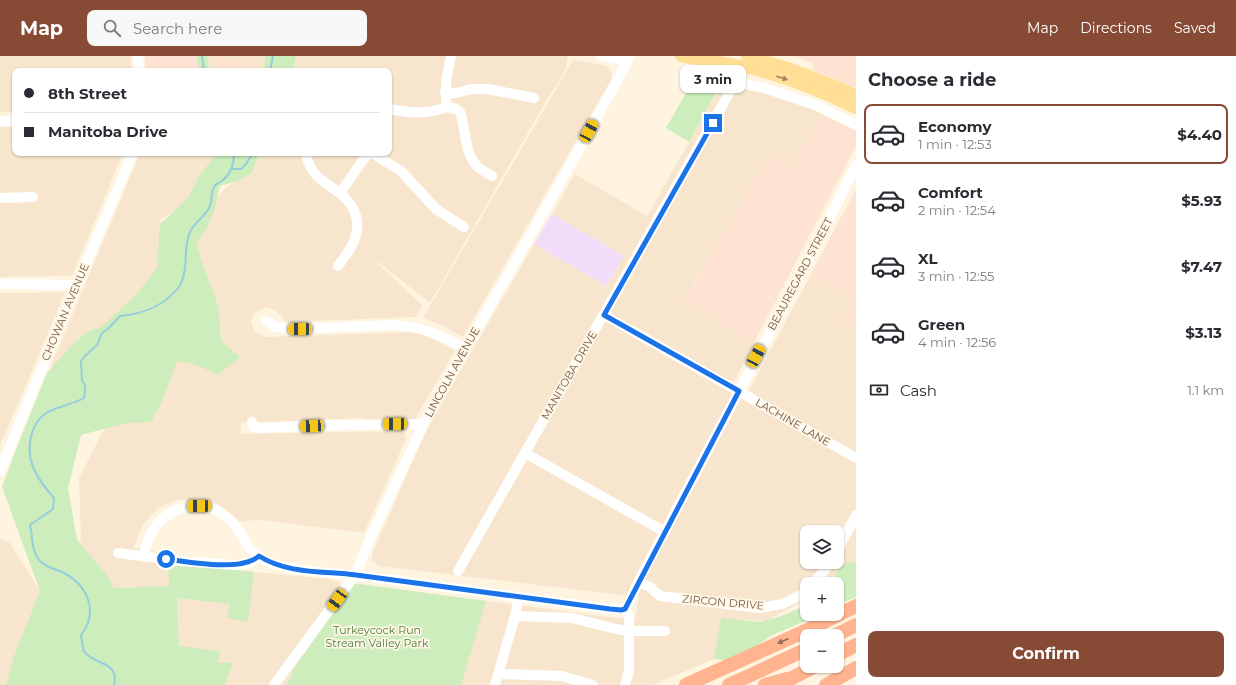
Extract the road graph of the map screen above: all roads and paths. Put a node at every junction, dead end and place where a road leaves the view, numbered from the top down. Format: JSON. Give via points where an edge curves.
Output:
{"nodes":[{"id":1,"x":138,"y":56,"type":"edge"},
{"id":2,"x":451,"y":56,"type":"edge"},
{"id":3,"x":601,"y":56,"type":"edge"},
{"id":4,"x":681,"y":56,"type":"edge"},
{"id":5,"x":628,"y":58,"type":"edge"},
{"id":6,"x":746,"y":62,"type":"edge"},
{"id":7,"x":139,"y":68,"type":"edge"},
{"id":8,"x":736,"y":82,"type":"junction"},
{"id":9,"x":445,"y":93,"type":"junction"},
{"id":10,"x":856,"y":95,"type":"edge"},
{"id":11,"x":534,"y":98,"type":"dead end"},
{"id":12,"x":447,"y":107,"type":"junction"},
{"id":13,"x":856,"y":108,"type":"edge"},
{"id":14,"x":392,"y":109,"type":"edge"},
{"id":15,"x":0,"y":121,"type":"edge"},
{"id":16,"x":12,"y":121,"type":"edge"},
{"id":17,"x":856,"y":125,"type":"edge"},
{"id":18,"x":132,"y":156,"type":"edge"},
{"id":19,"x":306,"y":156,"type":"edge"},
{"id":20,"x":366,"y":156,"type":"edge"},
{"id":21,"x":377,"y":156,"type":"edge"},
{"id":22,"x":856,"y":165,"type":"edge"},
{"id":23,"x":492,"y":176,"type":"dead end"},
{"id":24,"x":340,"y":193,"type":"junction"},
{"id":25,"x":33,"y":196,"type":"dead end"},
{"id":26,"x":0,"y":198,"type":"edge"},
{"id":27,"x":464,"y":227,"type":"dead end"},
{"id":28,"x":338,"y":266,"type":"dead end"},
{"id":29,"x":0,"y":284,"type":"edge"},
{"id":30,"x":76,"y":285,"type":"junction"},
{"id":31,"x":604,"y":315,"type":"junction"},
{"id":32,"x":266,"y":321,"type":"dead end"},
{"id":33,"x":465,"y":348,"type":"junction"},
{"id":34,"x":739,"y":391,"type":"junction"},
{"id":35,"x":252,"y":422,"type":"dead end"},
{"id":36,"x":423,"y":424,"type":"junction"},
{"id":37,"x":525,"y":453,"type":"junction"},
{"id":38,"x":856,"y":458,"type":"edge"},
{"id":39,"x":0,"y":471,"type":"edge"},
{"id":40,"x":856,"y":514,"type":"edge"},
{"id":41,"x":665,"y":532,"type":"junction"},
{"id":42,"x":844,"y":537,"type":"edge"},
{"id":43,"x":146,"y":550,"type":"dead end"},
{"id":44,"x":118,"y":553,"type":"dead end"},
{"id":45,"x":259,"y":556,"type":"junction"},
{"id":46,"x":825,"y":569,"type":"edge"},
{"id":47,"x":458,"y":571,"type":"dead end"},
{"id":48,"x":356,"y":575,"type":"junction"},
{"id":49,"x":819,"y":577,"type":"edge"},
{"id":50,"x":638,"y":582,"type":"junction"},
{"id":51,"x":800,"y":595,"type":"edge"},
{"id":52,"x":519,"y":597,"type":"junction"},
{"id":53,"x":856,"y":606,"type":"edge"},
{"id":54,"x":623,"y":610,"type":"junction"},
{"id":55,"x":515,"y":616,"type":"junction"},
{"id":56,"x":856,"y":625,"type":"edge"},
{"id":57,"x":628,"y":631,"type":"junction"},
{"id":58,"x":665,"y":631,"type":"dead end"},
{"id":59,"x":844,"y":631,"type":"edge"},
{"id":60,"x":856,"y":645,"type":"edge"},
{"id":61,"x":844,"y":651,"type":"edge"},
{"id":62,"x":800,"y":652,"type":"edge"},
{"id":63,"x":856,"y":668,"type":"edge"},
{"id":64,"x":803,"y":673,"type":"edge"},
{"id":65,"x":499,"y":674,"type":"junction"},
{"id":66,"x":797,"y":676,"type":"junction"},
{"id":67,"x":274,"y":685,"type":"edge"},
{"id":68,"x":495,"y":685,"type":"edge"},
{"id":69,"x":593,"y":685,"type":"edge"},
{"id":70,"x":625,"y":685,"type":"edge"},
{"id":71,"x":686,"y":685,"type":"edge"},
{"id":72,"x":729,"y":685,"type":"edge"},
{"id":73,"x":765,"y":685,"type":"edge"},
{"id":74,"x":779,"y":685,"type":"edge"},
{"id":75,"x":826,"y":685,"type":"edge"}],
"edges":[{"from":1,"to":7,"type":"street"},
{"from":2,"to":9,"type":"street"},
{"from":3,"to":5,"type":"street"},
{"from":4,"to":6,"type":"main road"},
{"from":5,"to":33,"type":"street","name":"LINCOLN AVENUE","via":[[585,139]]},
{"from":6,"to":8,"type":"street","name":"MANITOBA DRIVE"},
{"from":6,"to":10,"type":"main road","via":[[778,64]]},
{"from":6,"to":13,"type":"main road","one_way":true},
{"from":8,"to":17,"type":"street","via":[[764,88],[815,105]]},
{"from":8,"to":31,"type":"street","name":"MANITOBA DRIVE"},
{"from":9,"to":11,"type":"street","via":[[487,89]]},
{"from":9,"to":12,"type":"street"},
{"from":12,"to":14,"type":"street","via":[[434,112],[418,113]]},
{"from":12,"to":23,"type":"street","via":[[460,112],[472,157],[480,168]]},
{"from":15,"to":16,"type":"street"},
{"from":18,"to":30,"type":"street","name":"CHOWAN AVENUE"},
{"from":19,"to":24,"type":"street","via":[[308,165],[315,174]]},
{"from":20,"to":24,"type":"street"},
{"from":21,"to":27,"type":"street","via":[[401,171],[436,209]]},
{"from":22,"to":34,"type":"street","name":"BEAUREGARD STREET"},
{"from":24,"to":28,"type":"street","via":[[352,205],[358,223],[352,247]]},
{"from":25,"to":26,"type":"street"},
{"from":29,"to":30,"type":"street"},
{"from":30,"to":39,"type":"street","name":"CHOWAN AVENUE"},
{"from":31,"to":34,"type":"street","name":"LACHINE LANE"},
{"from":31,"to":37,"type":"street","name":"MANITOBA DRIVE"},
{"from":32,"to":33,"type":"street","via":[[276,327],[291,329],[408,325]]},
{"from":33,"to":36,"type":"street","name":"LINCOLN AVENUE"},
{"from":34,"to":38,"type":"street","name":"LACHINE LANE"},
{"from":34,"to":41,"type":"street","name":"BEAUREGARD STREET"},
{"from":35,"to":36,"type":"street","via":[[254,427],[259,428]]},
{"from":36,"to":48,"type":"street","name":"LINCOLN AVENUE","via":[[372,534]]},
{"from":37,"to":41,"type":"street"},
{"from":37,"to":47,"type":"street","name":"MANITOBA DRIVE"},
{"from":40,"to":42,"type":"street"},
{"from":41,"to":50,"type":"street","name":"BEAUREGARD STREET"},
{"from":43,"to":45,"type":"street","via":[[151,532],[164,517],[180,508],[199,506],[224,515]]},
{"from":44,"to":45,"type":"street","via":[[222,565],[245,564]]},
{"from":45,"to":48,"type":"street","via":[[280,566]]},
{"from":46,"to":49,"type":"street"},
{"from":48,"to":52,"type":"street"},
{"from":48,"to":67,"type":"street","name":"LINCOLN AVENUE"},
{"from":50,"to":51,"type":"street","name":"ZIRCON DRIVE","via":[[650,587],[660,596],[760,608],[782,604]]},
{"from":50,"to":54,"type":"street","name":"BEAUREGARD STREET","via":[[628,605]]},
{"from":52,"to":54,"type":"street"},
{"from":52,"to":55,"type":"street"},
{"from":53,"to":71,"type":"highway","one_way":true},
{"from":54,"to":57,"type":"street","via":[[629,615]]},
{"from":55,"to":57,"type":"street","via":[[572,618]]},
{"from":55,"to":65,"type":"street"},
{"from":56,"to":59,"type":"highway"},
{"from":57,"to":58,"type":"street"},
{"from":57,"to":70,"type":"street","via":[[629,672]]},
{"from":60,"to":61,"type":"highway"},
{"from":62,"to":72,"type":"highway"},
{"from":63,"to":75,"type":"highway"},
{"from":64,"to":66,"type":"highway"},
{"from":65,"to":68,"type":"street"},
{"from":65,"to":69,"type":"street","via":[[562,676]]},
{"from":66,"to":73,"type":"highway"},
{"from":66,"to":74,"type":"highway"}]}
